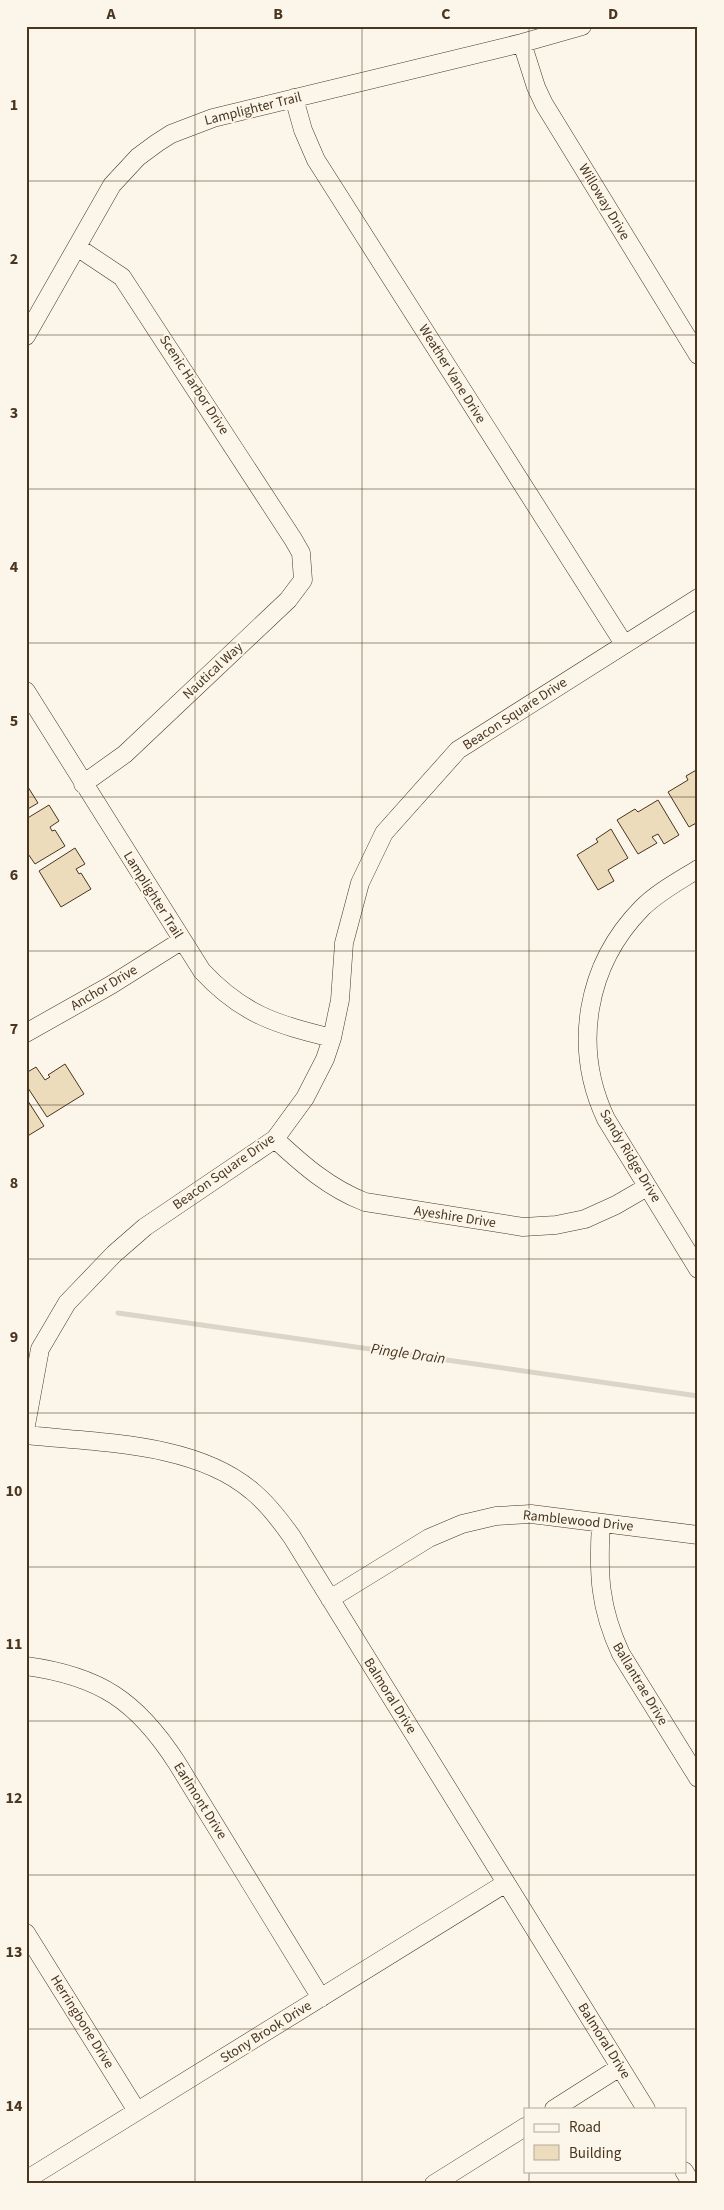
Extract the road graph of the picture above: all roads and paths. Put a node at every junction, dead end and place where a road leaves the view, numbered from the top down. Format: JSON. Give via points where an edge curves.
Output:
{"nodes":[{"id":1,"x":582,"y":26,"type":"edge"},
{"id":2,"x":522,"y":43,"type":"junction"},
{"id":3,"x":294,"y":98,"type":"junction"},
{"id":4,"x":77,"y":247,"type":"junction"},
{"id":5,"x":26,"y":336,"type":"edge"},
{"id":6,"x":698,"y":355,"type":"edge"},
{"id":7,"x":293,"y":539,"type":"joint"},
{"id":8,"x":698,"y":598,"type":"edge"},
{"id":9,"x":624,"y":644,"type":"junction"},
{"id":10,"x":26,"y":691,"type":"edge"},
{"id":11,"x":83,"y":784,"type":"junction"},
{"id":12,"x":698,"y":869,"type":"edge"},
{"id":13,"x":181,"y":941,"type":"junction"},
{"id":14,"x":26,"y":1034,"type":"edge"},
{"id":15,"x":332,"y":1038,"type":"junction"},
{"id":16,"x":275,"y":1139,"type":"junction"},
{"id":17,"x":647,"y":1187,"type":"junction"},
{"id":18,"x":698,"y":1269,"type":"edge"},
{"id":19,"x":26,"y":1426,"type":"edge"},
{"id":20,"x":26,"y":1434,"type":"edge"},
{"id":21,"x":601,"y":1523,"type":"junction"},
{"id":22,"x":698,"y":1535,"type":"edge"},
{"id":23,"x":330,"y":1599,"type":"junction"},
{"id":24,"x":26,"y":1666,"type":"edge"},
{"id":25,"x":698,"y":1778,"type":"edge"},
{"id":26,"x":506,"y":1883,"type":"junction"},
{"id":27,"x":26,"y":1933,"type":"edge"},
{"id":28,"x":321,"y":1998,"type":"junction"},
{"id":29,"x":620,"y":2068,"type":"junction"},
{"id":30,"x":556,"y":2108,"type":"edge"},
{"id":31,"x":645,"y":2108,"type":"edge"},
{"id":32,"x":137,"y":2111,"type":"junction"},
{"id":33,"x":524,"y":2128,"type":"edge"},
{"id":34,"x":685,"y":2172,"type":"edge"},
{"id":35,"x":26,"y":2180,"type":"edge"},
{"id":36,"x":434,"y":2184,"type":"edge"},
{"id":37,"x":692,"y":2184,"type":"edge"}],
"edges":[{"from":1,"to":2,"type":"street","name":"Lamplighter Trail"},
{"from":2,"to":3,"type":"street","name":"Lamplighter Trail"},
{"from":2,"to":6,"type":"street","name":"Willoway Drive","via":[[544,104]]},
{"from":3,"to":4,"type":"street","name":"Lamplighter Trail","via":[[213,118],[156,143],[112,185]]},
{"from":3,"to":9,"type":"street","name":"Weather Vane Drive","via":[[316,160]]},
{"from":4,"to":5,"type":"street","name":"Lamplighter Trail"},
{"from":4,"to":7,"type":"street","name":"Scenic Harbor Drive","via":[[122,277]]},
{"from":7,"to":11,"type":"street","name":"Nautical Way","via":[[301,553],[303,580],[288,600],[125,754]]},
{"from":8,"to":9,"type":"street","name":"Beacon Square Drive"},
{"from":9,"to":15,"type":"street","name":"Beacon Square Drive","via":[[458,750],[384,833],[360,883],[344,943],[340,1000]]},
{"from":10,"to":11,"type":"street","name":"Lamplighter Trail"},
{"from":11,"to":13,"type":"street","name":"Lamplighter Trail"},
{"from":12,"to":17,"type":"street","name":"Sandy Ridge Drive","via":[[649,902],[624,930],[602,966],[590,1004],[587,1046],[597,1100]]},
{"from":13,"to":14,"type":"street","name":"Anchor Drive"},
{"from":13,"to":15,"type":"street","name":"Lamplighter Trail","via":[[216,986],[248,1010],[283,1026]]},
{"from":15,"to":16,"type":"street","name":"Beacon Square Drive","via":[[309,1091]]},
{"from":16,"to":17,"type":"street","name":"Ayeshire Drive","via":[[313,1174],[364,1202],[523,1228],[585,1219]]},
{"from":16,"to":19,"type":"street","name":"Beacon Square Drive","via":[[145,1227],[67,1303],[40,1349]]},
{"from":17,"to":18,"type":"street","name":"Sandy Ridge Drive"},
{"from":20,"to":23,"type":"street","name":"Balmoral Drive","via":[[147,1448],[187,1456],[219,1468],[266,1504],[292,1536]]},
{"from":21,"to":22,"type":"street","name":"Ramblewood Drive"},
{"from":21,"to":23,"type":"street","name":"Ramblewood Drive","via":[[531,1514],[470,1521],[429,1538]]},
{"from":21,"to":25,"type":"street","name":"Ballantrae Drive","via":[[600,1582],[613,1637]]},
{"from":23,"to":26,"type":"street","name":"Balmoral Drive"},
{"from":24,"to":28,"type":"street","name":"Earlmont Drive","via":[[54,1670],[95,1684],[124,1701],[151,1727]]},
{"from":26,"to":28,"type":"street","name":"Stony Brook Drive"},
{"from":26,"to":29,"type":"street","name":"Balmoral Drive"},
{"from":27,"to":32,"type":"street","name":"Herringbone Drive"},
{"from":28,"to":32,"type":"street","name":"Stony Brook Drive"},
{"from":29,"to":30,"type":"street"},
{"from":29,"to":31,"type":"street","name":"Balmoral Drive"},
{"from":32,"to":35,"type":"street","name":"Stony Brook Drive"},
{"from":33,"to":36,"type":"street"},
{"from":34,"to":37,"type":"street"}]}
